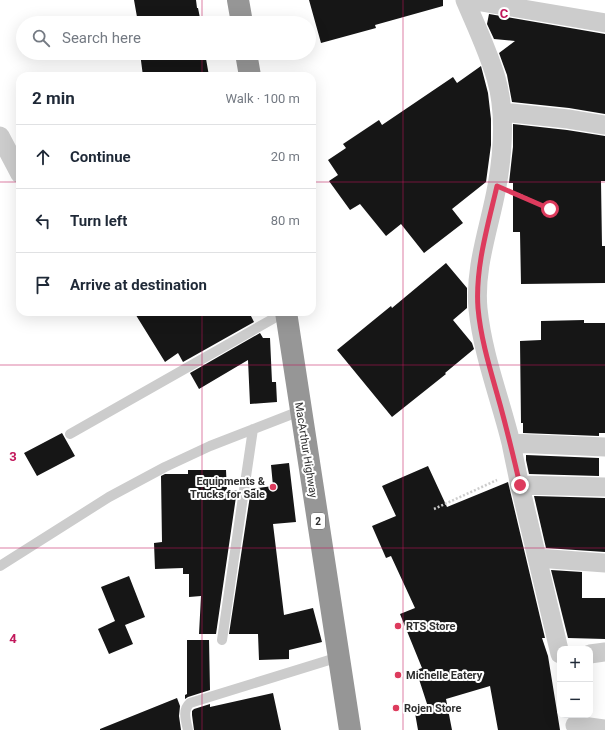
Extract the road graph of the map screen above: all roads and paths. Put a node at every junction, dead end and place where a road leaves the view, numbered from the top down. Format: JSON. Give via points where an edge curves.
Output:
{"nodes":[{"id":1,"x":238,"y":0,"type":"edge"},
{"id":2,"x":465,"y":0,"type":"edge"},
{"id":3,"x":470,"y":0,"type":"edge"},
{"id":4,"x":241,"y":16,"type":"edge"},
{"id":5,"x":605,"y":23,"type":"edge"},
{"id":6,"x":247,"y":60,"type":"edge"},
{"id":7,"x":249,"y":72,"type":"edge"},
{"id":8,"x":502,"y":112,"type":"junction"},
{"id":9,"x":605,"y":125,"type":"edge"},
{"id":10,"x":0,"y":136,"type":"edge"},
{"id":11,"x":16,"y":166,"type":"edge"},
{"id":12,"x":497,"y":186,"type":"junction"},
{"id":13,"x":550,"y":209,"type":"dead end"},
{"id":14,"x":278,"y":316,"type":"edge"},
{"id":15,"x":286,"y":316,"type":"edge"},
{"id":16,"x":300,"y":411,"type":"junction"},
{"id":17,"x":253,"y":429,"type":"junction"},
{"id":18,"x":70,"y":434,"type":"dead end"},
{"id":19,"x":511,"y":443,"type":"junction"},
{"id":20,"x":605,"y":446,"type":"edge"},
{"id":21,"x":518,"y":478,"type":"junction"},
{"id":22,"x":605,"y":487,"type":"edge"},
{"id":23,"x":434,"y":509,"type":"dead end"},
{"id":24,"x":537,"y":558,"type":"junction"},
{"id":25,"x":605,"y":563,"type":"edge"},
{"id":26,"x":0,"y":566,"type":"edge"},
{"id":27,"x":222,"y":640,"type":"dead end"},
{"id":28,"x":558,"y":646,"type":"edge"},
{"id":29,"x":605,"y":652,"type":"edge"},
{"id":30,"x":593,"y":654,"type":"edge"},
{"id":31,"x":339,"y":657,"type":"junction"},
{"id":32,"x":574,"y":724,"type":"edge"},
{"id":33,"x":605,"y":729,"type":"edge"},
{"id":34,"x":188,"y":730,"type":"edge"},
{"id":35,"x":350,"y":730,"type":"edge"}],
"edges":[{"from":1,"to":4,"type":"highway"},
{"from":2,"to":8,"type":"street","via":[[486,47],[497,80]]},
{"from":3,"to":5,"type":"street"},
{"from":6,"to":7,"type":"highway"},
{"from":8,"to":9,"type":"street"},
{"from":8,"to":12,"type":"street"},
{"from":10,"to":11,"type":"street"},
{"from":12,"to":13,"type":"path"},
{"from":12,"to":19,"type":"street","via":[[478,279],[478,308],[484,348]]},
{"from":14,"to":18,"type":"lane"},
{"from":15,"to":16,"type":"highway","name":"MacArthur Highway","number":"2"},
{"from":16,"to":17,"type":"lane"},
{"from":16,"to":31,"type":"highway","name":"MacArthur Highway","number":"2"},
{"from":17,"to":26,"type":"lane","via":[[165,467],[109,497]]},
{"from":17,"to":27,"type":"lane"},
{"from":19,"to":20,"type":"street"},
{"from":19,"to":21,"type":"street"},
{"from":21,"to":22,"type":"street"},
{"from":21,"to":23,"type":"path"},
{"from":21,"to":24,"type":"street"},
{"from":24,"to":25,"type":"street"},
{"from":24,"to":28,"type":"street"},
{"from":29,"to":30,"type":"street"},
{"from":31,"to":34,"type":"lane","via":[[190,703],[185,711]]},
{"from":31,"to":35,"type":"highway","name":"MacArthur Highway","number":"2"},
{"from":32,"to":33,"type":"street"}]}
